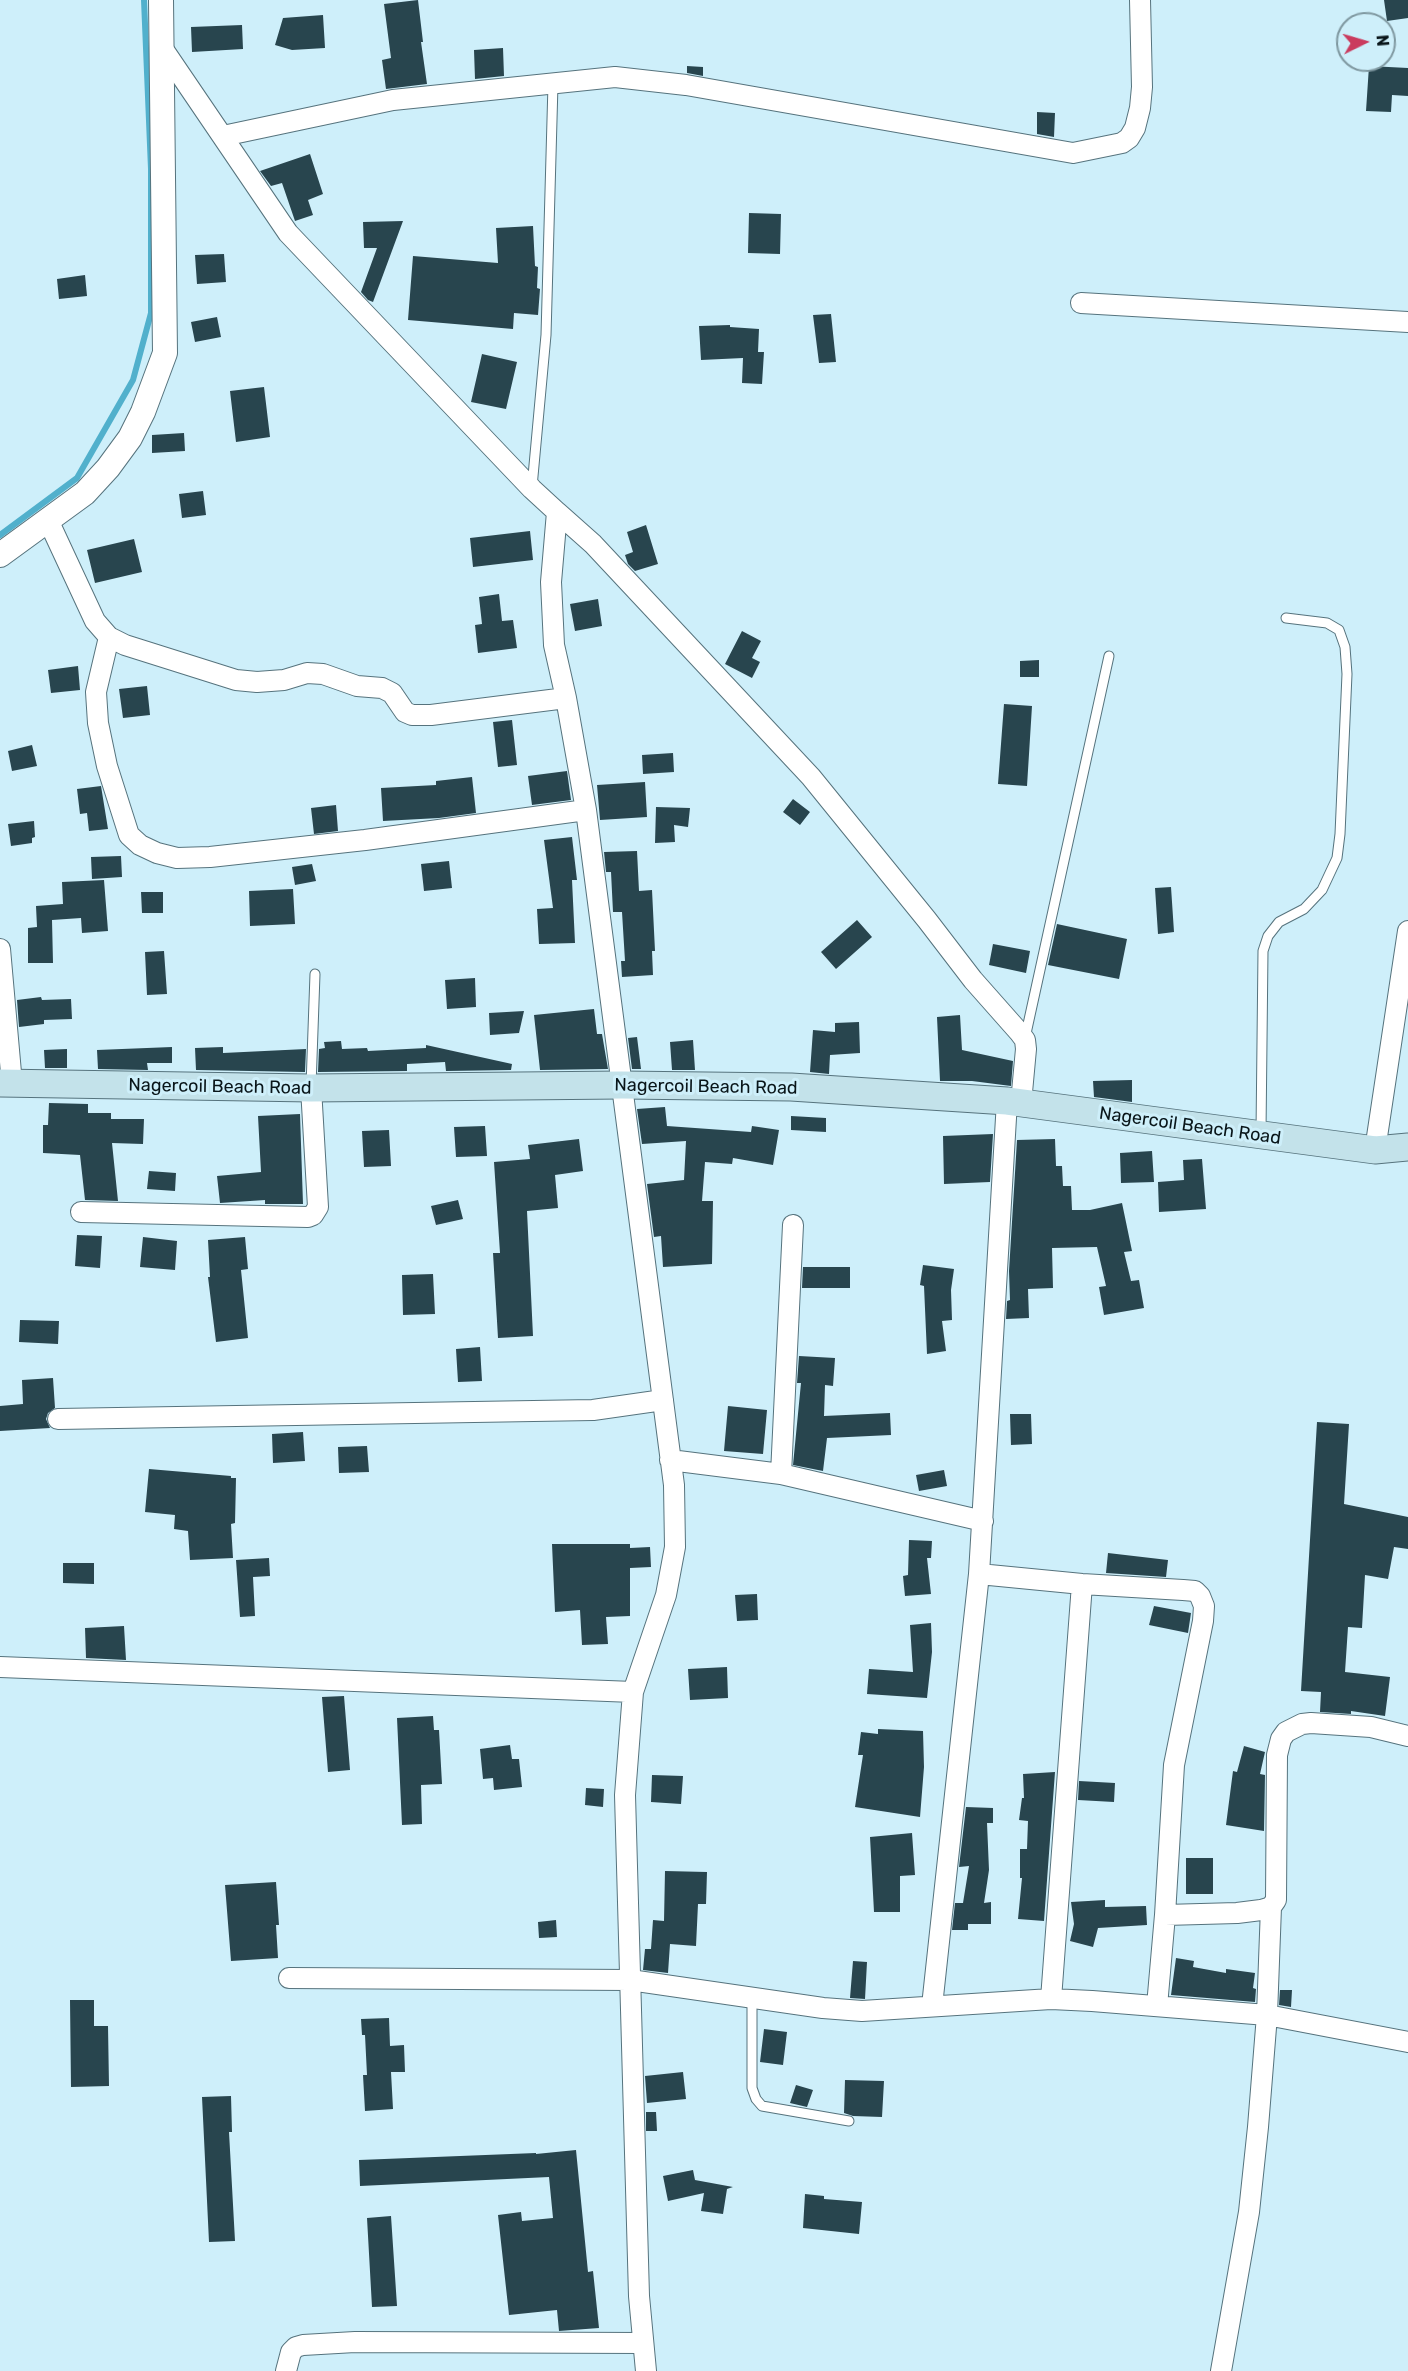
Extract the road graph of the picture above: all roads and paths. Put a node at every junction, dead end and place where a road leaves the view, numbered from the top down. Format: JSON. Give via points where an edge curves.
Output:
{"nodes":[{"id":1,"x":161,"y":0,"type":"edge"},
{"id":2,"x":1140,"y":0,"type":"edge"},
{"id":3,"x":161,"y":46,"type":"junction"},
{"id":4,"x":553,"y":84,"type":"junction"},
{"id":5,"x":221,"y":134,"type":"junction"},
{"id":6,"x":1081,"y":303,"type":"dead end"},
{"id":7,"x":1408,"y":322,"type":"edge"},
{"id":8,"x":532,"y":489,"type":"junction"},
{"id":9,"x":556,"y":512,"type":"junction"},
{"id":10,"x":48,"y":520,"type":"junction"},
{"id":11,"x":0,"y":555,"type":"edge"},
{"id":12,"x":1286,"y":618,"type":"dead end"},
{"id":13,"x":109,"y":637,"type":"junction"},
{"id":14,"x":1109,"y":656,"type":"dead end"},
{"id":15,"x":566,"y":698,"type":"junction"},
{"id":16,"x":586,"y":810,"type":"junction"},
{"id":17,"x":1408,"y":931,"type":"edge"},
{"id":18,"x":0,"y":949,"type":"edge"},
{"id":19,"x":315,"y":974,"type":"dead end"},
{"id":20,"x":1025,"y":1040,"type":"junction"},
{"id":21,"x":6,"y":1083,"type":"edge"},
{"id":22,"x":622,"y":1085,"type":"junction"},
{"id":23,"x":311,"y":1088,"type":"junction"},
{"id":24,"x":1014,"y":1102,"type":"junction"},
{"id":25,"x":1261,"y":1135,"type":"junction"},
{"id":26,"x":1408,"y":1147,"type":"edge"},
{"id":27,"x":1375,"y":1150,"type":"junction"},
{"id":28,"x":81,"y":1212,"type":"dead end"},
{"id":29,"x":793,"y":1225,"type":"dead end"},
{"id":30,"x":663,"y":1400,"type":"junction"},
{"id":31,"x":58,"y":1419,"type":"dead end"},
{"id":32,"x":670,"y":1460,"type":"junction"},
{"id":33,"x":781,"y":1474,"type":"junction"},
{"id":34,"x":983,"y":1521,"type":"junction"},
{"id":35,"x":979,"y":1574,"type":"junction"},
{"id":36,"x":1082,"y":1584,"type":"junction"},
{"id":37,"x":0,"y":1667,"type":"edge"},
{"id":38,"x":633,"y":1692,"type":"junction"},
{"id":39,"x":1408,"y":1736,"type":"edge"},
{"id":40,"x":1271,"y":1907,"type":"junction"},
{"id":41,"x":1165,"y":1915,"type":"junction"},
{"id":42,"x":289,"y":1978,"type":"dead end"},
{"id":43,"x":630,"y":1980,"type":"junction"},
{"id":44,"x":752,"y":1997,"type":"junction"},
{"id":45,"x":1051,"y":1999,"type":"junction"},
{"id":46,"x":932,"y":2006,"type":"junction"},
{"id":47,"x":1157,"y":2006,"type":"junction"},
{"id":48,"x":1267,"y":2015,"type":"junction"},
{"id":49,"x":1408,"y":2042,"type":"edge"},
{"id":50,"x":849,"y":2121,"type":"dead end"},
{"id":51,"x":643,"y":2343,"type":"junction"},
{"id":52,"x":286,"y":2371,"type":"edge"},
{"id":53,"x":646,"y":2371,"type":"edge"},
{"id":54,"x":1221,"y":2371,"type":"edge"}],
"edges":[{"from":1,"to":3,"type":"street"},
{"from":2,"to":4,"type":"street","via":[[1142,87],[1135,128],[1122,143],[1073,153],[686,85],[615,77]]},
{"from":3,"to":5,"type":"street"},
{"from":3,"to":10,"type":"street","via":[[165,352],[130,438],[85,493]]},
{"from":4,"to":5,"type":"street","via":[[393,100]]},
{"from":4,"to":8,"type":"lane","via":[[546,335]]},
{"from":5,"to":8,"type":"street","via":[[288,234]]},
{"from":6,"to":7,"type":"street"},
{"from":8,"to":9,"type":"street"},
{"from":9,"to":15,"type":"street","via":[[550,608]]},
{"from":9,"to":20,"type":"street","via":[[593,544],[811,777]]},
{"from":10,"to":11,"type":"street"},
{"from":10,"to":13,"type":"street","via":[[95,621]]},
{"from":12,"to":25,"type":"lane","via":[[1327,623],[1339,630],[1345,647],[1340,834],[1337,858],[1322,890],[1304,909],[1279,922],[1263,951]]},
{"from":13,"to":15,"type":"street","via":[[236,680],[284,680],[307,673],[382,688],[392,693],[412,716]]},
{"from":13,"to":16,"type":"street","via":[[96,692],[107,766],[129,835],[157,853],[177,858],[210,857]]},
{"from":14,"to":20,"type":"lane"},
{"from":15,"to":16,"type":"street"},
{"from":16,"to":22,"type":"street"},
{"from":17,"to":27,"type":"street"},
{"from":18,"to":21,"type":"street"},
{"from":19,"to":23,"type":"lane"},
{"from":20,"to":24,"type":"street"},
{"from":21,"to":23,"type":"main road","name":"Nagercoil Beach Road"},
{"from":22,"to":23,"type":"main road","name":"Nagercoil Beach Road"},
{"from":22,"to":24,"type":"main road","name":"Nagercoil Beach Road","via":[[791,1087]]},
{"from":22,"to":30,"type":"street"},
{"from":23,"to":28,"type":"street","via":[[318,1207],[313,1215]]},
{"from":24,"to":25,"type":"main road","name":"Nagercoil Beach Road"},
{"from":24,"to":34,"type":"street"},
{"from":25,"to":27,"type":"main road","name":"Nagercoil Beach Road"},
{"from":26,"to":27,"type":"main road","name":"Nagercoil Beach Road"},
{"from":29,"to":33,"type":"street"},
{"from":30,"to":31,"type":"street","via":[[593,1410]]},
{"from":30,"to":32,"type":"street"},
{"from":32,"to":33,"type":"street"},
{"from":32,"to":38,"type":"street","via":[[675,1546],[666,1595]]},
{"from":33,"to":34,"type":"street"},
{"from":34,"to":35,"type":"street"},
{"from":35,"to":36,"type":"street"},
{"from":35,"to":46,"type":"street"},
{"from":36,"to":41,"type":"street","via":[[1194,1591],[1204,1606],[1174,1765]]},
{"from":36,"to":45,"type":"street"},
{"from":37,"to":38,"type":"street"},
{"from":38,"to":43,"type":"street","via":[[625,1795]]},
{"from":39,"to":40,"type":"street","via":[[1371,1727],[1311,1723],[1286,1732],[1277,1755],[1277,1890]]},
{"from":40,"to":41,"type":"street","via":[[1237,1913]]},
{"from":40,"to":48,"type":"street"},
{"from":41,"to":47,"type":"street"},
{"from":42,"to":43,"type":"street"},
{"from":43,"to":44,"type":"street"},
{"from":43,"to":51,"type":"street"},
{"from":44,"to":46,"type":"street","via":[[862,2011]]},
{"from":44,"to":50,"type":"lane","via":[[752,2088],[756,2099],[762,2106]]},
{"from":45,"to":46,"type":"street"},
{"from":45,"to":47,"type":"street"},
{"from":47,"to":48,"type":"street"},
{"from":48,"to":49,"type":"street"},
{"from":48,"to":54,"type":"street","via":[[1249,2212]]},
{"from":51,"to":52,"type":"street","via":[[303,2345],[291,2352]]},
{"from":51,"to":53,"type":"street"}]}
